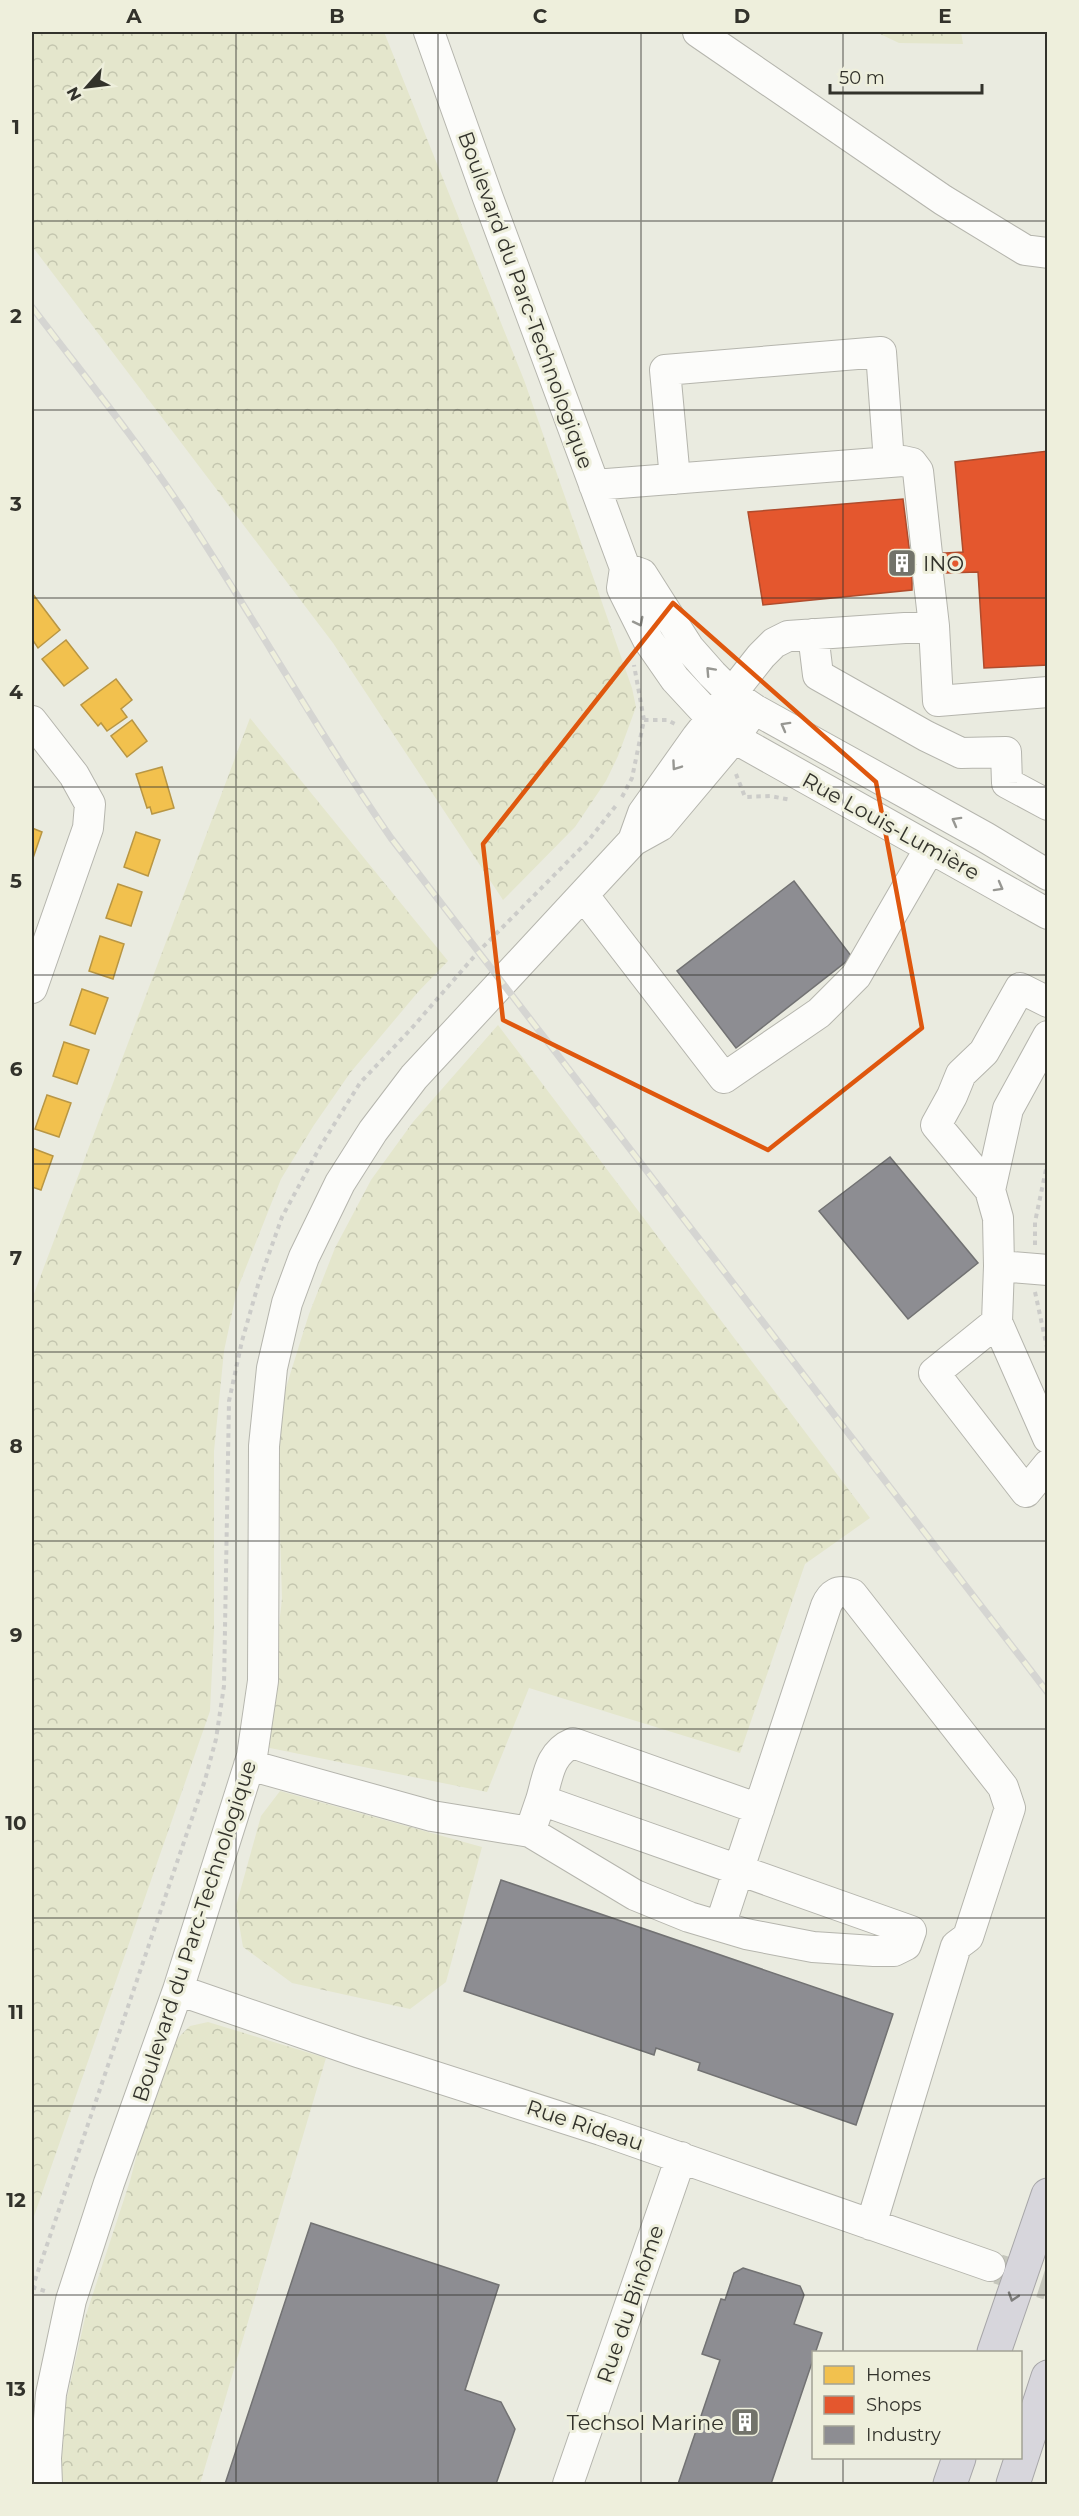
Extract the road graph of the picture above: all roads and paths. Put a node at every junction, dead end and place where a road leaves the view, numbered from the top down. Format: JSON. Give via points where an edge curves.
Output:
{"nodes":[{"id":1,"x":429,"y":32,"type":"edge"},
{"id":2,"x":698,"y":32,"type":"edge"},
{"id":3,"x":1047,"y":254,"type":"edge"},
{"id":4,"x":889,"y":462,"type":"junction"},
{"id":5,"x":675,"y":479,"type":"junction"},
{"id":6,"x":594,"y":485,"type":"junction"},
{"id":7,"x":625,"y":568,"type":"junction"},
{"id":8,"x":934,"y":626,"type":"junction"},
{"id":9,"x":813,"y":634,"type":"junction"},
{"id":10,"x":1047,"y":692,"type":"edge"},
{"id":11,"x":743,"y":701,"type":"junction"},
{"id":12,"x":938,"y":701,"type":"junction"},
{"id":13,"x":712,"y":719,"type":"junction"},
{"id":14,"x":32,"y":721,"type":"edge"},
{"id":15,"x":926,"y":736,"type":"junction"},
{"id":16,"x":734,"y":738,"type":"junction"},
{"id":17,"x":1047,"y":805,"type":"edge"},
{"id":18,"x":633,"y":841,"type":"junction"},
{"id":19,"x":930,"y":848,"type":"junction"},
{"id":20,"x":1047,"y":875,"type":"edge"},
{"id":21,"x":584,"y":896,"type":"junction"},
{"id":22,"x":1047,"y":914,"type":"edge"},
{"id":23,"x":32,"y":988,"type":"edge"},
{"id":24,"x":1047,"y":1002,"type":"edge"},
{"id":25,"x":1047,"y":1036,"type":"edge"},
{"id":26,"x":990,"y":1190,"type":"junction"},
{"id":27,"x":999,"y":1266,"type":"junction"},
{"id":28,"x":1047,"y":1270,"type":"edge"},
{"id":29,"x":998,"y":1322,"type":"junction"},
{"id":30,"x":1047,"y":1438,"type":"edge"},
{"id":31,"x":1047,"y":1465,"type":"edge"},
{"id":32,"x":249,"y":1765,"type":"junction"},
{"id":33,"x":541,"y":1800,"type":"junction"},
{"id":34,"x":759,"y":1809,"type":"junction"},
{"id":35,"x":530,"y":1832,"type":"junction"},
{"id":36,"x":738,"y":1870,"type":"junction"},
{"id":37,"x":720,"y":1926,"type":"junction"},
{"id":38,"x":911,"y":1931,"type":"junction"},
{"id":39,"x":956,"y":1946,"type":"junction"},
{"id":40,"x":178,"y":1990,"type":"junction"},
{"id":41,"x":681,"y":2157,"type":"junction"},
{"id":42,"x":1047,"y":2195,"type":"edge"},
{"id":43,"x":871,"y":2225,"type":"junction"},
{"id":44,"x":990,"y":2266,"type":"tunnel mouth"},
{"id":45,"x":994,"y":2351,"type":"edge"},
{"id":46,"x":1047,"y":2377,"type":"edge"},
{"id":47,"x":1047,"y":2439,"type":"edge"},
{"id":48,"x":1022,"y":2456,"type":"edge"},
{"id":49,"x":958,"y":2459,"type":"edge"},
{"id":50,"x":1021,"y":2459,"type":"edge"},
{"id":51,"x":47,"y":2484,"type":"edge"},
{"id":52,"x":568,"y":2484,"type":"edge"},
{"id":53,"x":950,"y":2484,"type":"edge"},
{"id":54,"x":1013,"y":2484,"type":"edge"},
{"id":55,"x":1028,"y":2484,"type":"edge"}],
"edges":[{"from":1,"to":6,"type":"street","name":"Boulevard du Parc-Technologique"},
{"from":2,"to":3,"type":"street","via":[[943,200],[1025,250]]},
{"from":4,"to":5,"type":"street"},
{"from":4,"to":5,"type":"street","via":[[881,352],[665,370]]},
{"from":4,"to":8,"type":"street","via":[[912,463],[918,471]]},
{"from":5,"to":6,"type":"street"},
{"from":6,"to":7,"type":"street","name":"Boulevard du Parc-Technologique"},
{"from":11,"to":7,"type":"street","one_way":true,"via":[[689,648],[642,574]]},
{"from":7,"to":13,"type":"street","name":"Boulevard du Parc-Technologique","one_way":true,"via":[[622,588],[648,640],[675,679]]},
{"from":8,"to":9,"type":"street"},
{"from":8,"to":12,"type":"street"},
{"from":9,"to":11,"type":"street","via":[[788,636],[774,643]]},
{"from":9,"to":15,"type":"street","via":[[818,675]]},
{"from":10,"to":12,"type":"street"},
{"from":11,"to":13,"type":"street","name":"Boulevard du Parc-Technologique"},
{"from":11,"to":16,"type":"street","name":"Boulevard du Parc-Technologique"},
{"from":20,"to":11,"type":"street","name":"Rue Louis-Lumière","one_way":true},
{"from":12,"to":15,"type":"street"},
{"from":13,"to":16,"type":"street","name":"Boulevard du Parc-Technologique"},
{"from":13,"to":18,"type":"street","name":"Boulevard du Parc-Technologique","one_way":true,"via":[[643,813]]},
{"from":14,"to":23,"type":"street","via":[[74,775],[90,804],[88,828]]},
{"from":15,"to":17,"type":"street","via":[[961,753],[1006,752],[1007,783]]},
{"from":16,"to":18,"type":"street","name":"Boulevard du Parc-Technologique","via":[[660,826]]},
{"from":16,"to":19,"type":"street","name":"Rue Louis-Lumière"},
{"from":18,"to":21,"type":"street","name":"Boulevard du Parc-Technologique"},
{"from":19,"to":21,"type":"street","via":[[856,976],[819,1013],[724,1078]]},
{"from":19,"to":22,"type":"street","name":"Rue Louis-Lumière","one_way":true},
{"from":21,"to":32,"type":"street","name":"Boulevard du Parc-Technologique","via":[[414,1077],[340,1183],[304,1257],[287,1303],[272,1368],[264,1446],[262,1680]]},
{"from":24,"to":26,"type":"street","via":[[1020,988],[984,1052],[961,1074],[936,1125]]},
{"from":25,"to":26,"type":"street","via":[[1008,1109]]},
{"from":26,"to":27,"type":"street","via":[[998,1218]]},
{"from":27,"to":28,"type":"street"},
{"from":27,"to":29,"type":"street"},
{"from":29,"to":30,"type":"street"},
{"from":29,"to":31,"type":"street","via":[[934,1373],[1026,1492]]},
{"from":32,"to":35,"type":"street","via":[[432,1816]]},
{"from":32,"to":40,"type":"street","name":"Boulevard du Parc-Technologique"},
{"from":33,"to":34,"type":"street","via":[[556,1754],[573,1743]]},
{"from":33,"to":35,"type":"street"},
{"from":33,"to":36,"type":"street"},
{"from":34,"to":36,"type":"street"},
{"from":34,"to":39,"type":"street","via":[[830,1597],[838,1592],[852,1594],[1003,1786],[1007,1797],[1010,1808],[968,1937]]},
{"from":35,"to":37,"type":"street","via":[[634,1895]]},
{"from":36,"to":37,"type":"street"},
{"from":36,"to":38,"type":"street"},
{"from":37,"to":38,"type":"street","via":[[813,1947],[874,1952],[894,1951],[906,1945]]},
{"from":38,"to":39,"type":"street"},
{"from":39,"to":43,"type":"street"},
{"from":40,"to":41,"type":"street","name":"Rue Rideau"},
{"from":40,"to":51,"type":"street","name":"Boulevard du Parc-Technologique","via":[[109,2183],[64,2325],[51,2394]]},
{"from":41,"to":43,"type":"street","name":"Rue Rideau"},
{"from":41,"to":52,"type":"street","name":"Rue du Binôme"},
{"from":42,"to":45,"type":"highway","one_way":true},
{"from":43,"to":44,"type":"street","name":"Rue Rideau"},
{"from":46,"to":48,"type":"highway"},
{"from":47,"to":55,"type":"highway"},
{"from":49,"to":53,"type":"highway"},
{"from":50,"to":54,"type":"highway"}]}
